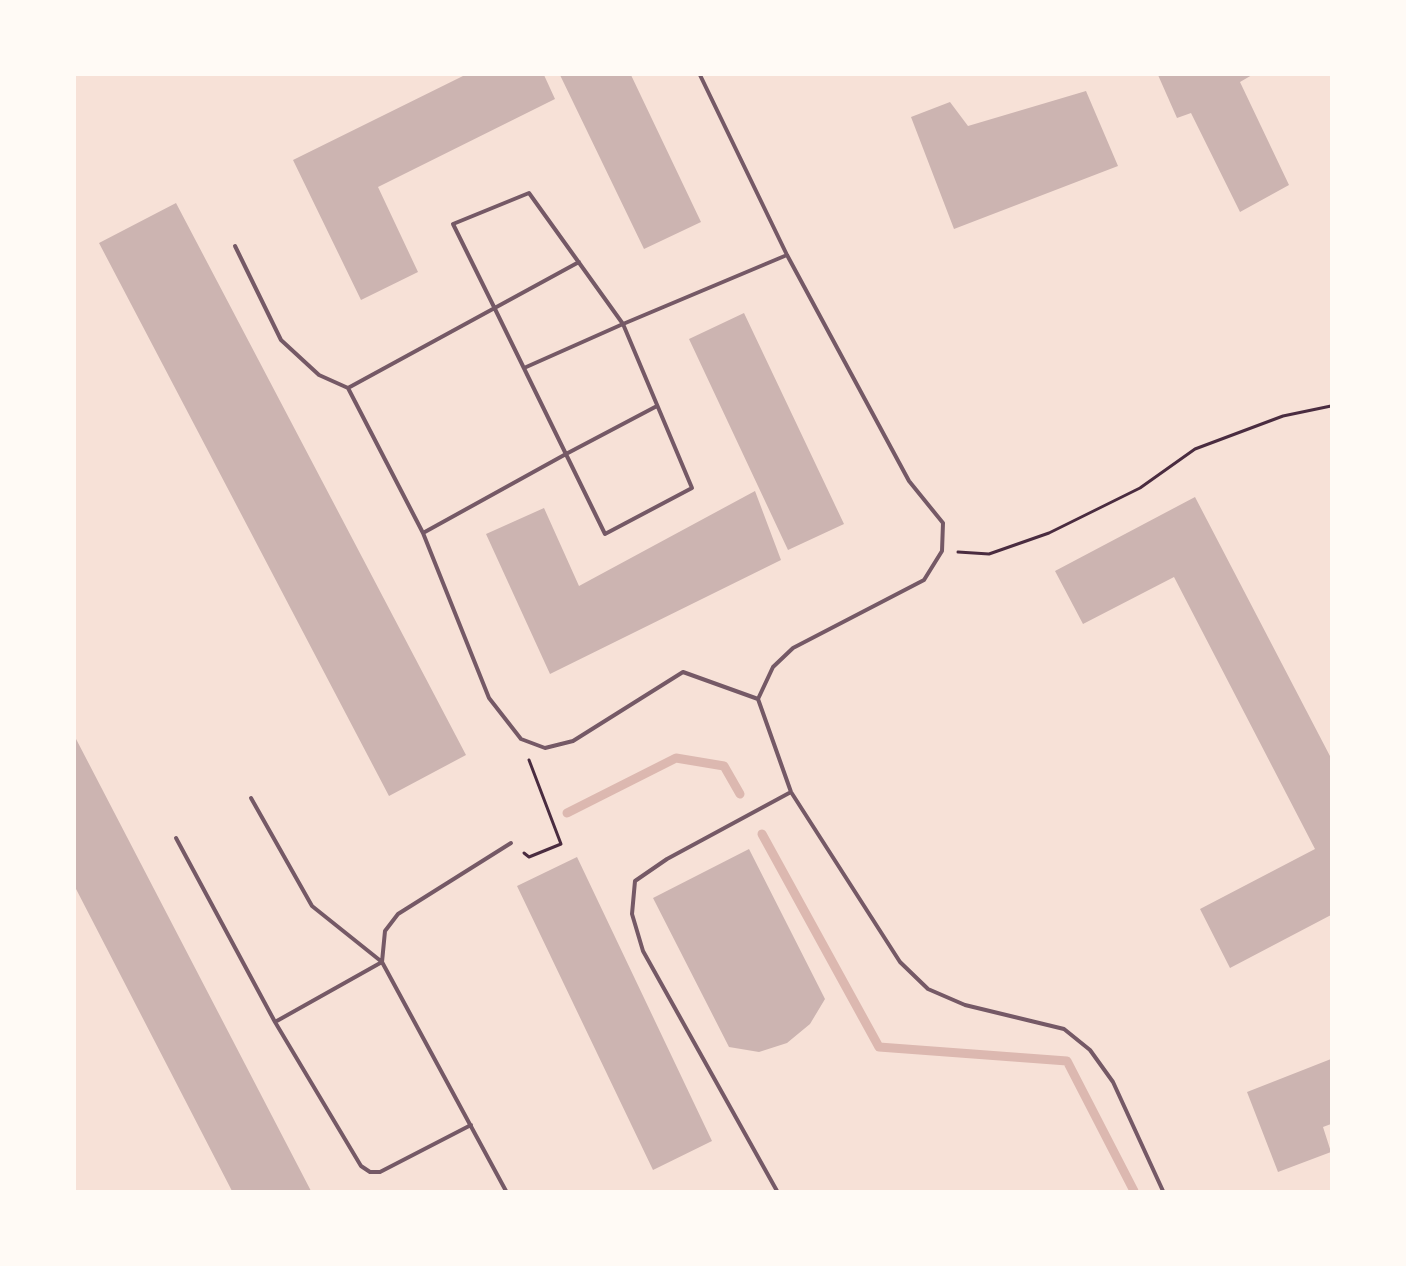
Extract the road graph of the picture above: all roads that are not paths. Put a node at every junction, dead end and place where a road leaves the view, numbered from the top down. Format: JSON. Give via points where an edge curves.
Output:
{"nodes":[{"id":1,"x":700,"y":75,"type":"edge"},
{"id":2,"x":235,"y":246,"type":"dead end"},
{"id":3,"x":787,"y":256,"type":"junction"},
{"id":4,"x":579,"y":262,"type":"junction"},
{"id":5,"x":495,"y":309,"type":"junction"},
{"id":6,"x":623,"y":324,"type":"junction"},
{"id":7,"x":524,"y":368,"type":"junction"},
{"id":8,"x":348,"y":388,"type":"junction"},
{"id":9,"x":657,"y":406,"type":"junction"},
{"id":10,"x":566,"y":454,"type":"junction"},
{"id":11,"x":424,"y":533,"type":"junction"},
{"id":12,"x":758,"y":699,"type":"junction"},
{"id":13,"x":792,"y":792,"type":"junction"},
{"id":14,"x":251,"y":798,"type":"dead end"},
{"id":15,"x":176,"y":838,"type":"dead end"},
{"id":16,"x":511,"y":844,"type":"road end"},
{"id":17,"x":382,"y":962,"type":"junction"},
{"id":18,"x":275,"y":1022,"type":"junction"},
{"id":19,"x":471,"y":1126,"type":"junction"},
{"id":20,"x":506,"y":1191,"type":"edge"},
{"id":21,"x":777,"y":1191,"type":"edge"},
{"id":22,"x":1163,"y":1191,"type":"edge"}],
"edges":[{"from":1,"to":3,"type":"lane"},
{"from":2,"to":8,"type":"lane","via":[[281,340],[319,375]]},
{"from":3,"to":6,"type":"lane"},
{"from":3,"to":12,"type":"lane","via":[[909,481],[943,522],[942,551],[924,580],[793,648],[773,667]]},
{"from":4,"to":5,"type":"lane"},
{"from":4,"to":5,"type":"lane","via":[[529,192],[453,224]]},
{"from":4,"to":6,"type":"lane"},
{"from":5,"to":7,"type":"lane"},
{"from":5,"to":8,"type":"lane"},
{"from":6,"to":7,"type":"lane"},
{"from":6,"to":9,"type":"lane"},
{"from":7,"to":10,"type":"lane"},
{"from":8,"to":11,"type":"lane"},
{"from":9,"to":10,"type":"lane"},
{"from":9,"to":10,"type":"lane","via":[[692,488],[605,534]]},
{"from":10,"to":11,"type":"lane"},
{"from":11,"to":12,"type":"lane","via":[[489,698],[521,739],[545,748],[573,741],[683,672]]},
{"from":12,"to":13,"type":"lane"},
{"from":13,"to":21,"type":"lane","via":[[666,859],[636,881],[632,914],[643,951]]},
{"from":13,"to":22,"type":"lane","via":[[900,962],[928,989],[965,1005],[1064,1029],[1090,1050],[1112,1082]]},
{"from":14,"to":17,"type":"lane","via":[[312,906]]},
{"from":15,"to":18,"type":"lane"},
{"from":16,"to":17,"type":"lane","via":[[398,914],[385,932]]},
{"from":17,"to":18,"type":"lane"},
{"from":17,"to":19,"type":"lane"},
{"from":18,"to":19,"type":"lane","via":[[361,1166],[370,1172],[380,1172]]},
{"from":19,"to":20,"type":"lane"}]}
